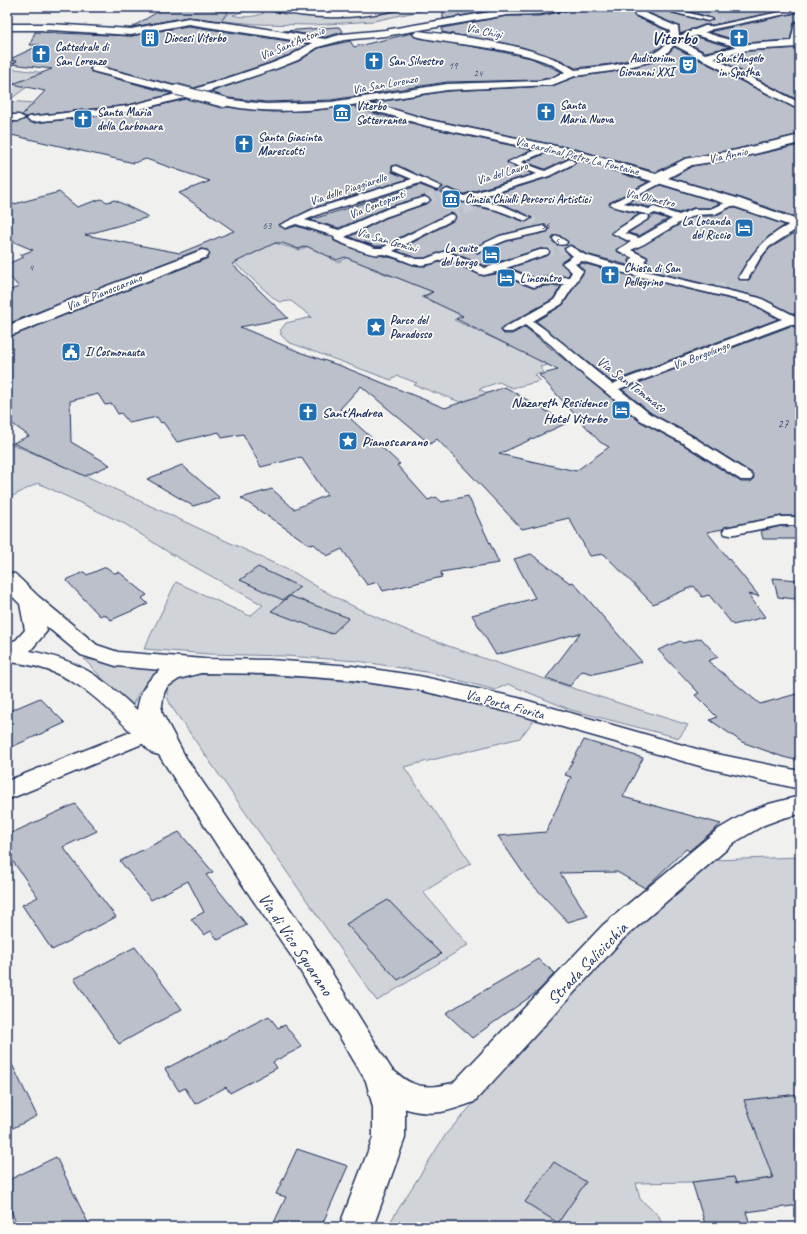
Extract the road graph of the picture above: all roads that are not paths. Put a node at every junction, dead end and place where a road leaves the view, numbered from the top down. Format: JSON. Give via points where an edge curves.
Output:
{"nodes":[{"id":1,"x":270,"y":7,"type":"edge"},
{"id":2,"x":397,"y":7,"type":"edge"},
{"id":3,"x":490,"y":7,"type":"edge"},
{"id":4,"x":565,"y":7,"type":"edge"},
{"id":5,"x":638,"y":7,"type":"edge"},
{"id":6,"x":675,"y":7,"type":"edge"},
{"id":7,"x":540,"y":10,"type":"junction"},
{"id":8,"x":797,"y":10,"type":"edge"},
{"id":9,"x":708,"y":23,"type":"junction"},
{"id":10,"x":800,"y":23,"type":"edge"},
{"id":11,"x":7,"y":27,"type":"edge"},
{"id":12,"x":675,"y":29,"type":"junction"},
{"id":13,"x":694,"y":32,"type":"junction"},
{"id":14,"x":385,"y":33,"type":"junction"},
{"id":15,"x":678,"y":39,"type":"junction"},
{"id":16,"x":324,"y":42,"type":"junction"},
{"id":17,"x":799,"y":44,"type":"edge"},
{"id":18,"x":748,"y":47,"type":"junction"},
{"id":19,"x":705,"y":57,"type":"junction"},
{"id":20,"x":96,"y":69,"type":"dead end"},
{"id":21,"x":572,"y":73,"type":"junction"},
{"id":22,"x":350,"y":103,"type":"junction"},
{"id":23,"x":800,"y":107,"type":"edge"},
{"id":24,"x":7,"y":118,"type":"edge"},
{"id":25,"x":19,"y":118,"type":"dead end"},
{"id":26,"x":33,"y":119,"type":"dead end"},
{"id":27,"x":800,"y":139,"type":"edge"},
{"id":28,"x":549,"y":147,"type":"junction"},
{"id":29,"x":570,"y":162,"type":"dead end"},
{"id":30,"x":396,"y":169,"type":"dead end"},
{"id":31,"x":546,"y":174,"type":"junction"},
{"id":32,"x":660,"y":178,"type":"junction"},
{"id":33,"x":420,"y":180,"type":"junction"},
{"id":34,"x":425,"y":200,"type":"tunnel mouth"},
{"id":35,"x":735,"y":202,"type":"junction"},
{"id":36,"x":477,"y":203,"type":"tunnel mouth"},
{"id":37,"x":648,"y":214,"type":"junction"},
{"id":38,"x":450,"y":217,"type":"tunnel mouth"},
{"id":39,"x":526,"y":218,"type":"tunnel mouth"},
{"id":40,"x":680,"y":218,"type":"junction"},
{"id":41,"x":296,"y":221,"type":"junction"},
{"id":42,"x":799,"y":224,"type":"edge"},
{"id":43,"x":285,"y":225,"type":"dead end"},
{"id":44,"x":340,"y":234,"type":"junction"},
{"id":45,"x":640,"y":242,"type":"junction"},
{"id":46,"x":477,"y":249,"type":"dead end"},
{"id":47,"x":384,"y":251,"type":"junction"},
{"id":48,"x":544,"y":252,"type":"tunnel mouth"},
{"id":49,"x":202,"y":254,"type":"dead end"},
{"id":50,"x":581,"y":257,"type":"junction"},
{"id":51,"x":496,"y":268,"type":"junction"},
{"id":52,"x":571,"y":280,"type":"junction"},
{"id":53,"x":716,"y":286,"type":"tunnel mouth"},
{"id":54,"x":739,"y":286,"type":"tunnel mouth"},
{"id":55,"x":526,"y":321,"type":"junction"},
{"id":56,"x":796,"y":322,"type":"edge"},
{"id":57,"x":508,"y":330,"type":"dead end"},
{"id":58,"x":7,"y":332,"type":"edge"},
{"id":59,"x":609,"y":389,"type":"junction"},
{"id":60,"x":746,"y":477,"type":"dead end"},
{"id":61,"x":800,"y":521,"type":"edge"},
{"id":62,"x":730,"y":531,"type":"dead end"},
{"id":63,"x":7,"y":579,"type":"edge"},
{"id":64,"x":31,"y":602,"type":"junction"},
{"id":65,"x":7,"y":650,"type":"edge"},
{"id":66,"x":7,"y":655,"type":"edge"},
{"id":67,"x":204,"y":666,"type":"junction"},
{"id":68,"x":146,"y":734,"type":"junction"},
{"id":69,"x":175,"y":761,"type":"junction"},
{"id":70,"x":800,"y":780,"type":"edge"},
{"id":71,"x":7,"y":791,"type":"edge"},
{"id":72,"x":800,"y":806,"type":"edge"},
{"id":73,"x":381,"y":1078,"type":"junction"},
{"id":74,"x":356,"y":1227,"type":"edge"}],
"edges":[{"from":1,"to":2,"type":"street","via":[[328,14],[360,13]]},
{"from":3,"to":7,"type":"street"},
{"from":4,"to":7,"type":"street"},
{"from":5,"to":12,"type":"street","via":[[638,13]]},
{"from":6,"to":9,"type":"street","via":[[674,11]]},
{"from":7,"to":14,"type":"street","name":"Via Sant'Antonio","via":[[493,14]]},
{"from":8,"to":9,"type":"street"},
{"from":9,"to":13,"type":"street"},
{"from":10,"to":17,"type":"street","via":[[795,40]]},
{"from":11,"to":16,"type":"street","via":[[131,32],[188,21]]},
{"from":12,"to":13,"type":"street"},
{"from":12,"to":15,"type":"street"},
{"from":13,"to":15,"type":"street"},
{"from":13,"to":18,"type":"street"},
{"from":14,"to":16,"type":"street","name":"Via Sant'Antonio","via":[[343,37]]},
{"from":14,"to":21,"type":"street","name":"Via Chigi","via":[[450,38],[528,53],[560,64]]},
{"from":15,"to":19,"type":"street"},
{"from":15,"to":21,"type":"street","name":"Via San Lorenzo","via":[[649,59],[612,68]]},
{"from":16,"to":26,"type":"street","name":"Via Sant'Antonio","via":[[294,58],[196,92],[128,109]]},
{"from":17,"to":18,"type":"street"},
{"from":18,"to":19,"type":"street"},
{"from":19,"to":23,"type":"street"},
{"from":20,"to":22,"type":"street","name":"Via San Lorenzo","bridge":true,"via":[[239,105],[266,107]]},
{"from":21,"to":22,"type":"street","name":"Via San Lorenzo","via":[[552,82],[539,84],[447,88]]},
{"from":22,"to":28,"type":"street","name":"Via cardinal Pietro La Fontaine","via":[[427,123]]},
{"from":24,"to":25,"type":"street"},
{"from":27,"to":32,"type":"street","name":"Via Annio","via":[[738,154],[689,162]]},
{"from":28,"to":31,"type":"street","via":[[513,162]]},
{"from":28,"to":32,"type":"street","name":"Via cardinal Pietro La Fontaine"},
{"from":29,"to":31,"type":"street","name":"Via del Lauro"},
{"from":30,"to":33,"type":"street"},
{"from":31,"to":33,"type":"street","name":"Via del Lauro","via":[[463,199]]},
{"from":32,"to":35,"type":"street","name":"Via cardinal Pietro La Fontaine"},
{"from":32,"to":37,"type":"street","name":"Via Olimetro","via":[[615,204]]},
{"from":33,"to":41,"type":"street","name":"Via delle Piaggiarelle","via":[[318,211]]},
{"from":34,"to":44,"type":"street","name":"Via Centoponti","via":[[409,203]]},
{"from":35,"to":40,"type":"street","via":[[711,212],[694,212]]},
{"from":35,"to":42,"type":"street","name":"Via cardinal Pietro La Fontaine"},
{"from":36,"to":39,"type":"street"},
{"from":37,"to":40,"type":"street","name":"Via Olimetro","via":[[654,210]]},
{"from":37,"to":45,"type":"street","via":[[617,233]]},
{"from":38,"to":47,"type":"street"},
{"from":40,"to":45,"type":"street"},
{"from":41,"to":43,"type":"street","name":"Via delle Piaggiarelle"},
{"from":41,"to":44,"type":"street","name":"Via San Gemini"},
{"from":42,"to":54,"type":"street","via":[[774,237],[755,255]]},
{"from":44,"to":47,"type":"street","name":"Via San Gemini","via":[[339,238],[356,245],[374,251]]},
{"from":45,"to":53,"type":"street","via":[[622,250],[642,258],[635,262]]},
{"from":46,"to":50,"type":"street","via":[[542,228]]},
{"from":47,"to":51,"type":"street","name":"Via San Gemini","via":[[415,262],[427,262],[446,254],[484,272]]},
{"from":48,"to":51,"type":"street"},
{"from":49,"to":58,"type":"street","name":"Via di Pianoscarano"},
{"from":50,"to":52,"type":"street","via":[[567,263],[578,271]]},
{"from":50,"to":56,"type":"street","via":[[756,300]]},
{"from":51,"to":52,"type":"street","via":[[534,284]]},
{"from":52,"to":55,"type":"street","via":[[558,302]]},
{"from":55,"to":57,"type":"street"},
{"from":55,"to":59,"type":"street","name":"Via San Tommaso","via":[[554,341]]},
{"from":56,"to":59,"type":"street","name":"Via Borgolungo"},
{"from":59,"to":60,"type":"street","name":"Via San Tommaso","via":[[645,417],[688,440]]},
{"from":61,"to":62,"type":"street","via":[[781,521]]},
{"from":63,"to":64,"type":"main road"},
{"from":64,"to":65,"type":"main road","via":[[36,631],[24,645]]},
{"from":64,"to":67,"type":"main road","via":[[89,650],[116,659]]},
{"from":66,"to":68,"type":"main road","via":[[27,656],[73,671],[94,685]]},
{"from":67,"to":69,"type":"main road","via":[[171,674],[160,682],[152,693],[148,712]]},
{"from":67,"to":70,"type":"main road","name":"Via Porta Fiorita","via":[[352,673],[419,683],[518,706],[707,760]]},
{"from":68,"to":69,"type":"main road"},
{"from":68,"to":71,"type":"street"},
{"from":69,"to":73,"type":"main road","name":"Via di Vico Squarano","via":[[302,949]]},
{"from":72,"to":73,"type":"street","name":"Strada Salicicchia","via":[[755,818],[726,836],[613,932],[464,1093],[450,1098],[421,1100],[405,1096]]},
{"from":73,"to":74,"type":"main road","name":"Via di Vico Squarano","via":[[389,1106],[389,1138]]}]}
